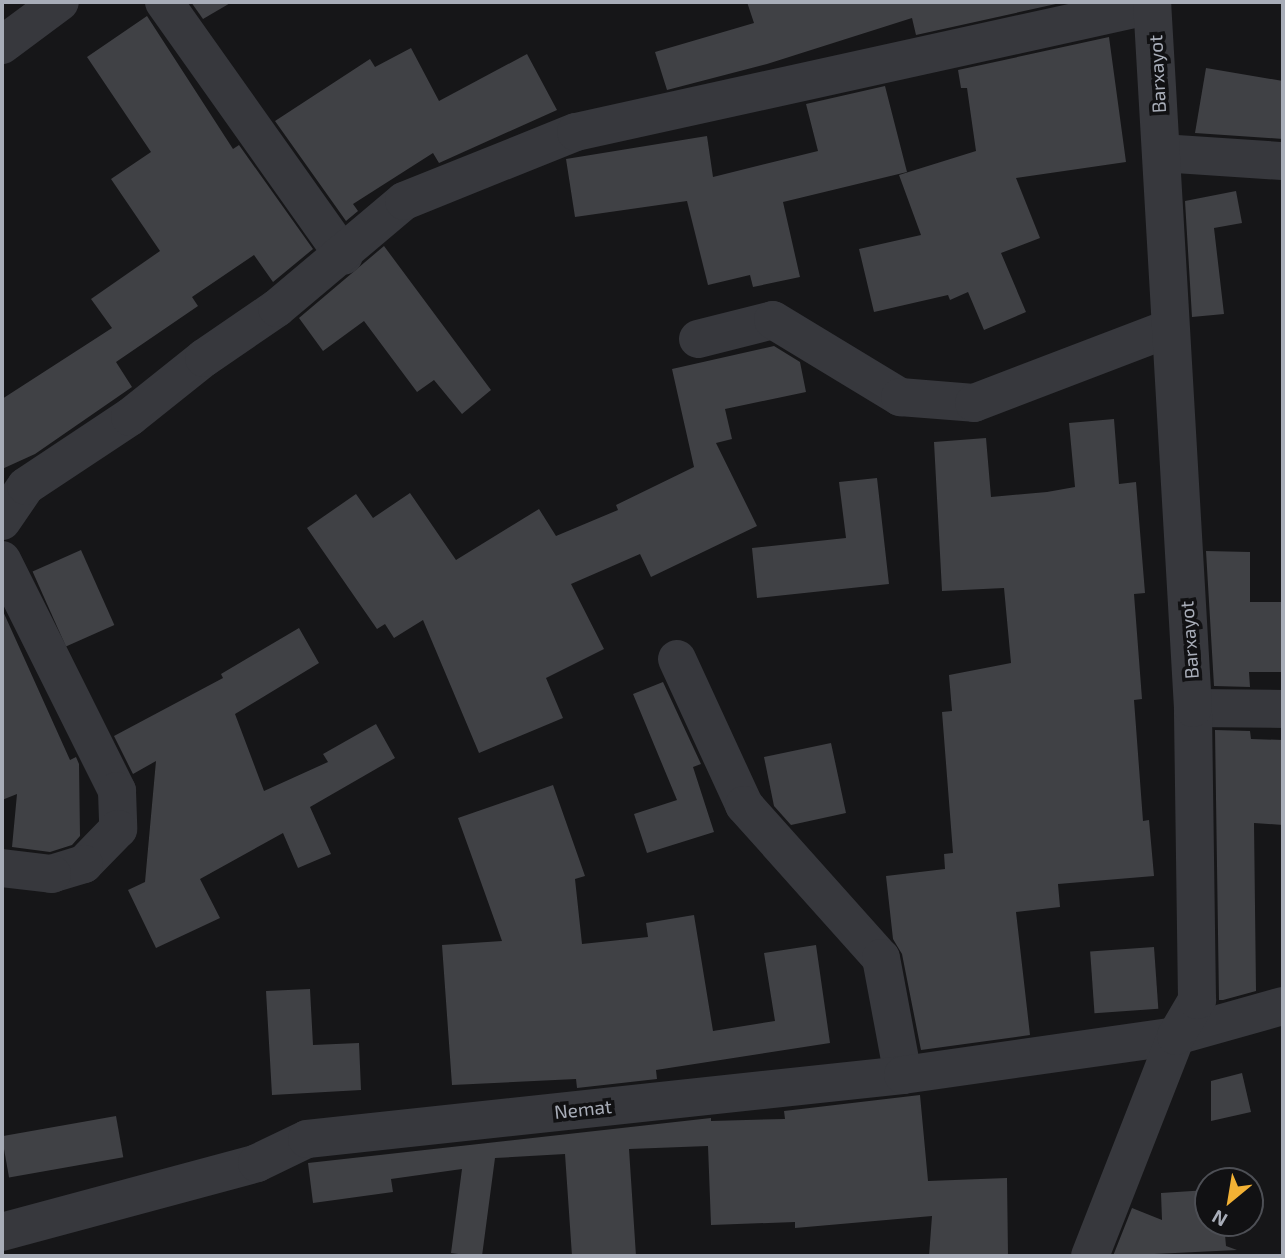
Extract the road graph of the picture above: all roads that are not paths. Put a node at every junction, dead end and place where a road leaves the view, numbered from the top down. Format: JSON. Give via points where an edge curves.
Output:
{"nodes":[{"id":1,"x":60,"y":2,"type":"edge"},
{"id":2,"x":164,"y":2,"type":"edge"},
{"id":3,"x":1152,"y":4,"type":"edge"},
{"id":4,"x":2,"y":45,"type":"edge"},
{"id":5,"x":1161,"y":153,"type":"junction"},
{"id":6,"x":1283,"y":161,"type":"edge"},
{"id":7,"x":345,"y":256,"type":"junction"},
{"id":8,"x":1170,"y":328,"type":"junction"},
{"id":9,"x":698,"y":339,"type":"dead end"},
{"id":10,"x":2,"y":521,"type":"edge"},
{"id":11,"x":2,"y":560,"type":"edge"},
{"id":12,"x":677,"y":660,"type":"dead end"},
{"id":13,"x":1193,"y":708,"type":"junction"},
{"id":14,"x":1283,"y":709,"type":"edge"},
{"id":15,"x":2,"y":868,"type":"edge"},
{"id":16,"x":1283,"y":1006,"type":"edge"},
{"id":17,"x":1176,"y":1036,"type":"junction"},
{"id":18,"x":903,"y":1075,"type":"junction"},
{"id":19,"x":2,"y":1232,"type":"edge"},
{"id":20,"x":1090,"y":1256,"type":"edge"}],
"edges":[{"from":1,"to":4,"type":"street"},
{"from":2,"to":7,"type":"street"},
{"from":3,"to":5,"type":"street","name":"Barxayot"},
{"from":3,"to":7,"type":"street","via":[[576,132],[404,201]]},
{"from":5,"to":6,"type":"street"},
{"from":5,"to":8,"type":"street","name":"Barxayot"},
{"from":7,"to":10,"type":"street","via":[[130,417],[26,486]]},
{"from":8,"to":9,"type":"street","via":[[974,403],[900,397],[773,320]]},
{"from":8,"to":13,"type":"street","name":"Barxayot"},
{"from":11,"to":15,"type":"street","via":[[117,791],[117,829],[84,864],[52,874]]},
{"from":12,"to":18,"type":"street","via":[[744,805],[881,958]]},
{"from":13,"to":14,"type":"street"},
{"from":13,"to":17,"type":"street","name":"Barxayot","via":[[1197,1000]]},
{"from":16,"to":17,"type":"street","name":"Nemat"},
{"from":17,"to":18,"type":"street","name":"Nemat"},
{"from":17,"to":20,"type":"street","name":"Barxayot"},
{"from":18,"to":19,"type":"street","name":"Nemat","via":[[307,1139],[257,1163]]}]}
